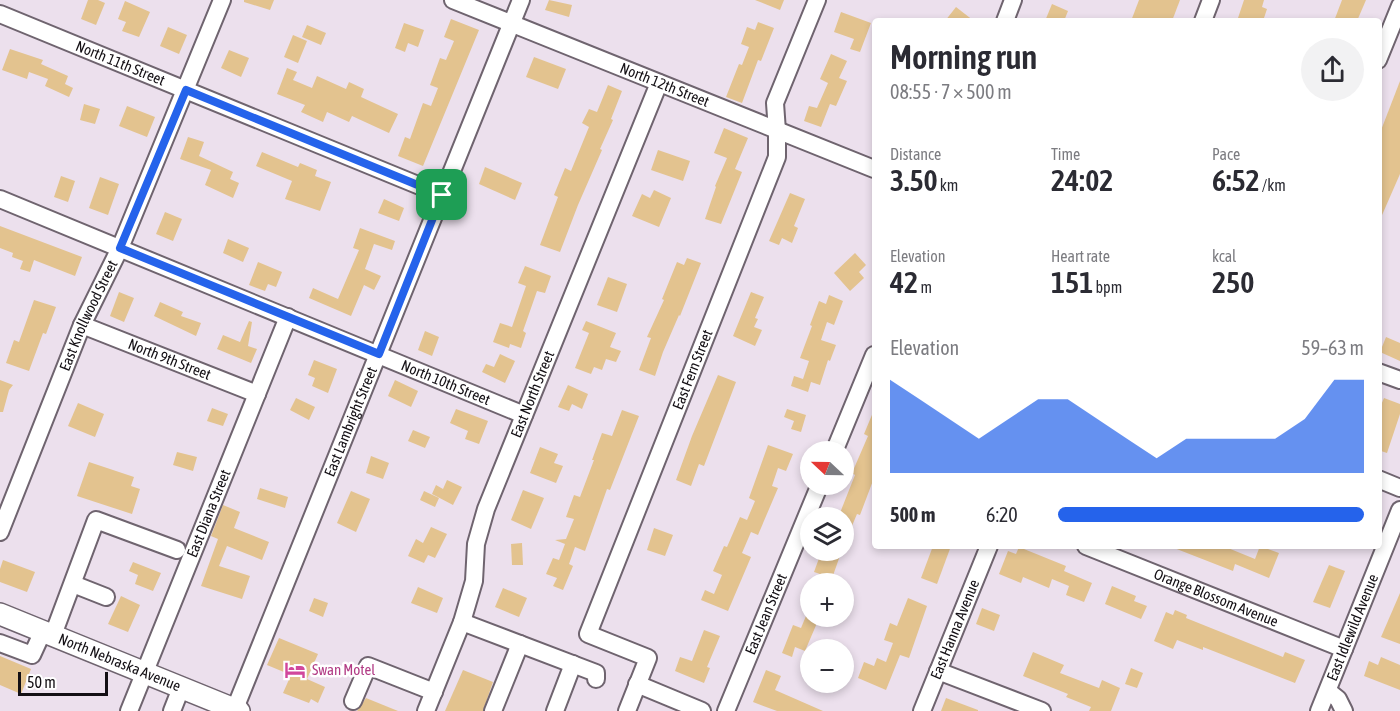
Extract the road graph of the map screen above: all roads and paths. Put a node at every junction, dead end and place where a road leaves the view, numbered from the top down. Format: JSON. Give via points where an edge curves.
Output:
{"nodes":[{"id":1,"x":222,"y":0,"type":"edge"},
{"id":2,"x":453,"y":0,"type":"edge"},
{"id":3,"x":521,"y":0,"type":"edge"},
{"id":4,"x":817,"y":0,"type":"edge"},
{"id":5,"x":1013,"y":0,"type":"edge"},
{"id":6,"x":1211,"y":0,"type":"edge"},
{"id":7,"x":1400,"y":6,"type":"edge"},
{"id":8,"x":0,"y":14,"type":"edge"},
{"id":9,"x":1006,"y":18,"type":"edge"},
{"id":10,"x":1204,"y":18,"type":"edge"},
{"id":11,"x":512,"y":23,"type":"junction"},
{"id":12,"x":1382,"y":50,"type":"edge"},
{"id":13,"x":659,"y":83,"type":"junction"},
{"id":14,"x":186,"y":90,"type":"junction"},
{"id":15,"x":777,"y":131,"type":"junction"},
{"id":16,"x":872,"y":168,"type":"edge"},
{"id":17,"x":442,"y":195,"type":"junction"},
{"id":18,"x":0,"y":199,"type":"edge"},
{"id":19,"x":120,"y":248,"type":"junction"},
{"id":20,"x":288,"y":317,"type":"junction"},
{"id":21,"x":82,"y":325,"type":"junction"},
{"id":22,"x":379,"y":354,"type":"junction"},
{"id":23,"x":872,"y":361,"type":"edge"},
{"id":24,"x":1382,"y":374,"type":"edge"},
{"id":25,"x":1400,"y":381,"type":"edge"},
{"id":26,"x":256,"y":394,"type":"junction"},
{"id":27,"x":524,"y":415,"type":"junction"},
{"id":28,"x":839,"y":441,"type":"edge"},
{"id":29,"x":1382,"y":481,"type":"edge"},
{"id":30,"x":1400,"y":488,"type":"edge"},
{"id":31,"x":815,"y":495,"type":"edge"},
{"id":32,"x":1400,"y":510,"type":"edge"},
{"id":33,"x":0,"y":532,"type":"edge"},
{"id":34,"x":987,"y":549,"type":"edge"},
{"id":35,"x":1094,"y":549,"type":"edge"},
{"id":36,"x":177,"y":550,"type":"dead end"},
{"id":37,"x":73,"y":584,"type":"junction"},
{"id":38,"x":106,"y":597,"type":"dead end"},
{"id":39,"x":0,"y":614,"type":"edge"},
{"id":40,"x":462,"y":622,"type":"junction"},
{"id":41,"x":48,"y":633,"type":"junction"},
{"id":42,"x":0,"y":643,"type":"edge"},
{"id":43,"x":520,"y":644,"type":"junction"},
{"id":44,"x":1344,"y":649,"type":"junction"},
{"id":45,"x":573,"y":664,"type":"junction"},
{"id":46,"x":938,"y":671,"type":"junction"},
{"id":47,"x":144,"y":673,"type":"junction"},
{"id":48,"x":596,"y":679,"type":"dead end"},
{"id":49,"x":638,"y":684,"type":"junction"},
{"id":50,"x":181,"y":688,"type":"junction"},
{"id":51,"x":1328,"y":691,"type":"junction"},
{"id":52,"x":434,"y":692,"type":"junction"},
{"id":53,"x":353,"y":701,"type":"dead end"},
{"id":54,"x":236,"y":710,"type":"edge"},
{"id":55,"x":129,"y":711,"type":"edge"},
{"id":56,"x":172,"y":711,"type":"edge"},
{"id":57,"x":426,"y":711,"type":"edge"},
{"id":58,"x":493,"y":711,"type":"edge"},
{"id":59,"x":555,"y":711,"type":"edge"},
{"id":60,"x":627,"y":711,"type":"edge"},
{"id":61,"x":702,"y":711,"type":"edge"},
{"id":62,"x":726,"y":711,"type":"edge"},
{"id":63,"x":922,"y":711,"type":"edge"},
{"id":64,"x":1042,"y":711,"type":"edge"},
{"id":65,"x":1319,"y":711,"type":"edge"},
{"id":66,"x":1344,"y":711,"type":"edge"}],
"edges":[{"from":1,"to":14,"type":"street","name":"East Knollwood Street"},
{"from":2,"to":11,"type":"street","name":"North 12th Street"},
{"from":3,"to":11,"type":"street","name":"East Lambright Street"},
{"from":4,"to":15,"type":"street","via":[[775,103]]},
{"from":5,"to":9,"type":"street"},
{"from":6,"to":10,"type":"street"},
{"from":7,"to":12,"type":"street"},
{"from":8,"to":14,"type":"street","name":"North 11th Street"},
{"from":11,"to":13,"type":"street","name":"North 12th Street"},
{"from":11,"to":17,"type":"street","name":"East Lambright Street"},
{"from":13,"to":15,"type":"street","name":"North 12th Street"},
{"from":13,"to":27,"type":"street","name":"East North Street"},
{"from":14,"to":17,"type":"street","name":"North 11th Street"},
{"from":14,"to":19,"type":"street","name":"East Knollwood Street"},
{"from":15,"to":16,"type":"street","name":"North 12th Street"},
{"from":15,"to":49,"type":"street","name":"East Fern Street","via":[[777,157],[588,634],[648,658]]},
{"from":17,"to":22,"type":"street","name":"East Lambright Street"},
{"from":18,"to":19,"type":"street","name":"North 10th Street"},
{"from":19,"to":20,"type":"street","name":"North 10th Street"},
{"from":19,"to":21,"type":"street","name":"East Knollwood Street"},
{"from":20,"to":22,"type":"street","name":"North 10th Street"},
{"from":20,"to":26,"type":"street","name":"East Diana Street"},
{"from":21,"to":26,"type":"street","name":"North 9th Street"},
{"from":21,"to":33,"type":"street","name":"East Knollwood Street"},
{"from":22,"to":27,"type":"street","name":"North 10th Street"},
{"from":22,"to":54,"type":"street","name":"East Lambright Street"},
{"from":23,"to":28,"type":"street"},
{"from":24,"to":25,"type":"street"},
{"from":26,"to":47,"type":"street","name":"East Diana Street"},
{"from":27,"to":40,"type":"street","name":"East North Street","via":[[486,509],[476,544],[474,582]]},
{"from":29,"to":30,"type":"street"},
{"from":31,"to":62,"type":"street","name":"East Jean Street"},
{"from":32,"to":44,"type":"street","name":"East Idlewild Avenue"},
{"from":34,"to":46,"type":"street","name":"East Hanna Avenue"},
{"from":35,"to":44,"type":"street","name":"Orange Blossom Avenue"},
{"from":36,"to":37,"type":"street","via":[[96,520]]},
{"from":37,"to":38,"type":"street"},
{"from":37,"to":41,"type":"street"},
{"from":39,"to":41,"type":"main road","name":"North Nebraska Avenue"},
{"from":40,"to":43,"type":"street"},
{"from":40,"to":52,"type":"street","name":"East North Street"},
{"from":41,"to":42,"type":"street","via":[[32,655]]},
{"from":41,"to":47,"type":"main road","name":"North Nebraska Avenue"},
{"from":43,"to":45,"type":"street"},
{"from":43,"to":58,"type":"street"},
{"from":44,"to":51,"type":"street","name":"East Idlewild Avenue"},
{"from":45,"to":48,"type":"street","via":[[596,673]]},
{"from":45,"to":59,"type":"street"},
{"from":46,"to":63,"type":"street","name":"East Hanna Avenue"},
{"from":46,"to":64,"type":"street"},
{"from":47,"to":50,"type":"main road","name":"North Nebraska Avenue"},
{"from":47,"to":55,"type":"street","name":"East Diana Street"},
{"from":49,"to":60,"type":"street"},
{"from":49,"to":61,"type":"street"},
{"from":50,"to":54,"type":"main road","name":"North Nebraska Avenue"},
{"from":50,"to":56,"type":"street"},
{"from":51,"to":65,"type":"street","name":"East Idlewild Avenue"},
{"from":51,"to":66,"type":"street"},
{"from":52,"to":53,"type":"street","via":[[368,666]]},
{"from":52,"to":57,"type":"street","name":"East North Street"}]}
